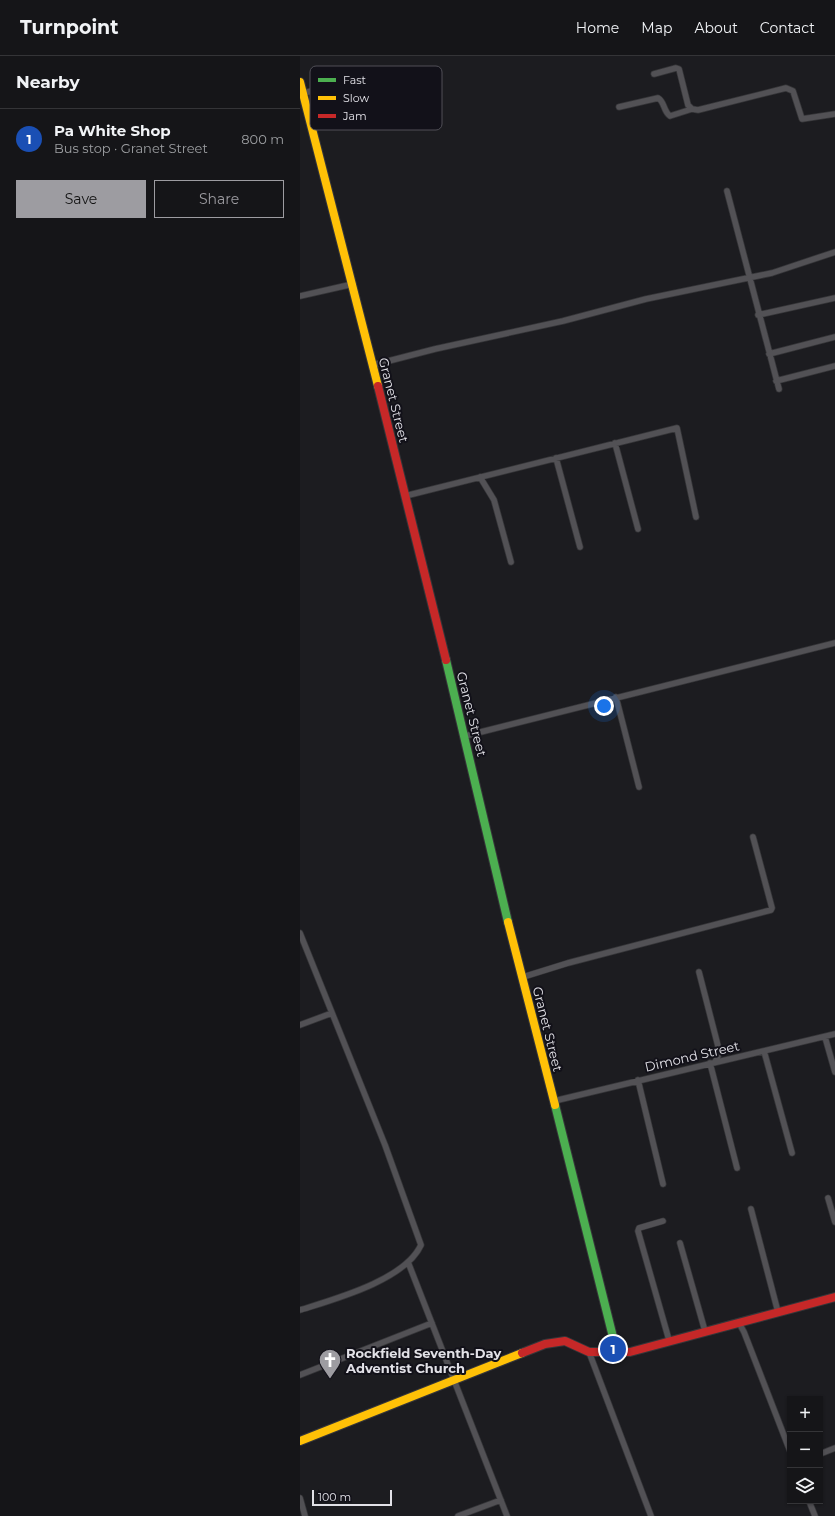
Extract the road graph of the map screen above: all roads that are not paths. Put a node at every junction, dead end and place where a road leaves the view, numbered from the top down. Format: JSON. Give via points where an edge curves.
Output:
{"nodes":[{"id":1,"x":654,"y":74,"type":"dead end"},
{"id":2,"x":300,"y":82,"type":"edge"},
{"id":3,"x":310,"y":91,"type":"edge"},
{"id":4,"x":303,"y":93,"type":"junction"},
{"id":5,"x":619,"y":107,"type":"dead end"},
{"id":6,"x":692,"y":109,"type":"junction"},
{"id":7,"x":835,"y":114,"type":"edge"},
{"id":8,"x":310,"y":120,"type":"edge"},
{"id":9,"x":313,"y":130,"type":"edge"},
{"id":10,"x":727,"y":191,"type":"dead end"},
{"id":11,"x":835,"y":252,"type":"edge"},
{"id":12,"x":749,"y":279,"type":"junction"},
{"id":13,"x":353,"y":284,"type":"junction"},
{"id":14,"x":300,"y":296,"type":"edge"},
{"id":15,"x":835,"y":298,"type":"edge"},
{"id":16,"x":758,"y":315,"type":"junction"},
{"id":17,"x":835,"y":337,"type":"edge"},
{"id":18,"x":769,"y":354,"type":"junction"},
{"id":19,"x":373,"y":365,"type":"junction"},
{"id":20,"x":835,"y":366,"type":"edge"},
{"id":21,"x":776,"y":381,"type":"junction"},
{"id":22,"x":778,"y":389,"type":"dead end"},
{"id":23,"x":615,"y":443,"type":"junction"},
{"id":24,"x":556,"y":458,"type":"junction"},
{"id":25,"x":480,"y":477,"type":"junction"},
{"id":26,"x":406,"y":496,"type":"junction"},
{"id":27,"x":696,"y":517,"type":"dead end"},
{"id":28,"x":638,"y":529,"type":"dead end"},
{"id":29,"x":580,"y":547,"type":"dead end"},
{"id":30,"x":511,"y":562,"type":"dead end"},
{"id":31,"x":835,"y":643,"type":"edge"},
{"id":32,"x":616,"y":697,"type":"junction"},
{"id":33,"x":465,"y":736,"type":"junction"},
{"id":34,"x":639,"y":787,"type":"dead end"},
{"id":35,"x":753,"y":837,"type":"dead end"},
{"id":36,"x":300,"y":933,"type":"edge"},
{"id":37,"x":699,"y":972,"type":"dead end"},
{"id":38,"x":523,"y":976,"type":"junction"},
{"id":39,"x":332,"y":1013,"type":"junction"},
{"id":40,"x":300,"y":1025,"type":"edge"},
{"id":41,"x":835,"y":1034,"type":"edge"},
{"id":42,"x":825,"y":1037,"type":"junction"},
{"id":43,"x":764,"y":1051,"type":"junction"},
{"id":44,"x":713,"y":1063,"type":"junction"},
{"id":45,"x":835,"y":1072,"type":"edge"},
{"id":46,"x":638,"y":1080,"type":"junction"},
{"id":47,"x":554,"y":1100,"type":"junction"},
{"id":48,"x":792,"y":1153,"type":"dead end"},
{"id":49,"x":737,"y":1168,"type":"dead end"},
{"id":50,"x":663,"y":1184,"type":"dead end"},
{"id":51,"x":828,"y":1198,"type":"dead end"},
{"id":52,"x":751,"y":1209,"type":"dead end"},
{"id":53,"x":662,"y":1221,"type":"dead end"},
{"id":54,"x":835,"y":1222,"type":"edge"},
{"id":55,"x":680,"y":1243,"type":"dead end"},
{"id":56,"x":408,"y":1262,"type":"junction"},
{"id":57,"x":835,"y":1297,"type":"edge"},
{"id":58,"x":300,"y":1310,"type":"edge"},
{"id":59,"x":778,"y":1312,"type":"junction"},
{"id":60,"x":432,"y":1323,"type":"junction"},
{"id":61,"x":738,"y":1323,"type":"junction"},
{"id":62,"x":705,"y":1331,"type":"junction"},
{"id":63,"x":669,"y":1340,"type":"junction"},
{"id":64,"x":589,"y":1352,"type":"junction"},
{"id":65,"x":617,"y":1353,"type":"junction"},
{"id":66,"x":300,"y":1375,"type":"edge"},
{"id":67,"x":454,"y":1382,"type":"junction"},
{"id":68,"x":300,"y":1441,"type":"edge"},
{"id":69,"x":787,"y":1443,"type":"edge"},
{"id":70,"x":835,"y":1448,"type":"edge"},
{"id":71,"x":823,"y":1453,"type":"edge"},
{"id":72,"x":300,"y":1498,"type":"edge"},
{"id":73,"x":501,"y":1500,"type":"junction"},
{"id":74,"x":810,"y":1504,"type":"edge"},
{"id":75,"x":305,"y":1516,"type":"edge"},
{"id":76,"x":458,"y":1516,"type":"edge"},
{"id":77,"x":508,"y":1516,"type":"edge"},
{"id":78,"x":651,"y":1516,"type":"edge"},
{"id":79,"x":815,"y":1516,"type":"edge"}],
"edges":[{"from":1,"to":6,"type":"street","via":[[679,69],[688,104]]},
{"from":2,"to":4,"type":"street","name":"Granet Street"},
{"from":3,"to":4,"type":"street"},
{"from":4,"to":8,"type":"street","name":"Granet Street"},
{"from":5,"to":6,"type":"street","via":[[658,98],[670,116]]},
{"from":6,"to":7,"type":"street","via":[[698,110],[786,88],[792,91],[802,119]]},
{"from":9,"to":13,"type":"street","name":"Granet Street"},
{"from":10,"to":12,"type":"street"},
{"from":11,"to":12,"type":"street","via":[[790,269]]},
{"from":12,"to":16,"type":"street"},
{"from":12,"to":19,"type":"street","via":[[646,299],[563,322]]},
{"from":13,"to":14,"type":"street"},
{"from":13,"to":19,"type":"street","name":"Granet Street"},
{"from":15,"to":16,"type":"street"},
{"from":16,"to":18,"type":"street"},
{"from":17,"to":18,"type":"street"},
{"from":18,"to":21,"type":"street"},
{"from":19,"to":26,"type":"street","name":"Granet Street"},
{"from":20,"to":21,"type":"street"},
{"from":21,"to":22,"type":"street"},
{"from":23,"to":24,"type":"street"},
{"from":23,"to":27,"type":"street","via":[[677,428]]},
{"from":23,"to":28,"type":"street"},
{"from":24,"to":25,"type":"street"},
{"from":24,"to":29,"type":"street"},
{"from":25,"to":26,"type":"street"},
{"from":25,"to":30,"type":"street","via":[[494,500]]},
{"from":26,"to":33,"type":"street","name":"Granet Street"},
{"from":31,"to":32,"type":"street"},
{"from":32,"to":33,"type":"street"},
{"from":32,"to":34,"type":"street"},
{"from":33,"to":38,"type":"street","name":"Granet Street"},
{"from":35,"to":38,"type":"street","via":[[771,910]]},
{"from":36,"to":39,"type":"street"},
{"from":37,"to":44,"type":"street","via":[[718,1046],[718,1056]]},
{"from":38,"to":47,"type":"street","name":"Granet Street"},
{"from":39,"to":40,"type":"street"},
{"from":39,"to":56,"type":"street","via":[[421,1242],[421,1247]]},
{"from":41,"to":42,"type":"street","name":"Dimond Street"},
{"from":42,"to":43,"type":"street","name":"Dimond Street"},
{"from":42,"to":45,"type":"street"},
{"from":43,"to":44,"type":"street","name":"Dimond Street"},
{"from":43,"to":48,"type":"street"},
{"from":44,"to":46,"type":"street","name":"Dimond Street"},
{"from":44,"to":49,"type":"street"},
{"from":46,"to":47,"type":"street","name":"Dimond Street"},
{"from":46,"to":50,"type":"street"},
{"from":47,"to":65,"type":"street","name":"Granet Street"},
{"from":51,"to":54,"type":"street"},
{"from":52,"to":59,"type":"street"},
{"from":53,"to":63,"type":"street","via":[[639,1228],[638,1231]]},
{"from":55,"to":62,"type":"street"},
{"from":56,"to":58,"type":"street","via":[[386,1277]]},
{"from":56,"to":60,"type":"street"},
{"from":57,"to":59,"type":"street"},
{"from":59,"to":61,"type":"street"},
{"from":60,"to":66,"type":"street"},
{"from":60,"to":67,"type":"street"},
{"from":61,"to":62,"type":"street"},
{"from":61,"to":69,"type":"street","via":[[744,1332]]},
{"from":62,"to":63,"type":"street"},
{"from":63,"to":65,"type":"street","via":[[630,1352]]},
{"from":64,"to":65,"type":"street"},
{"from":64,"to":67,"type":"street","via":[[565,1341],[545,1344]]},
{"from":64,"to":78,"type":"street"},
{"from":67,"to":68,"type":"street"},
{"from":67,"to":73,"type":"street"},
{"from":70,"to":71,"type":"street"},
{"from":72,"to":75,"type":"street"},
{"from":73,"to":76,"type":"street"},
{"from":73,"to":77,"type":"street"},
{"from":74,"to":79,"type":"street"}]}
